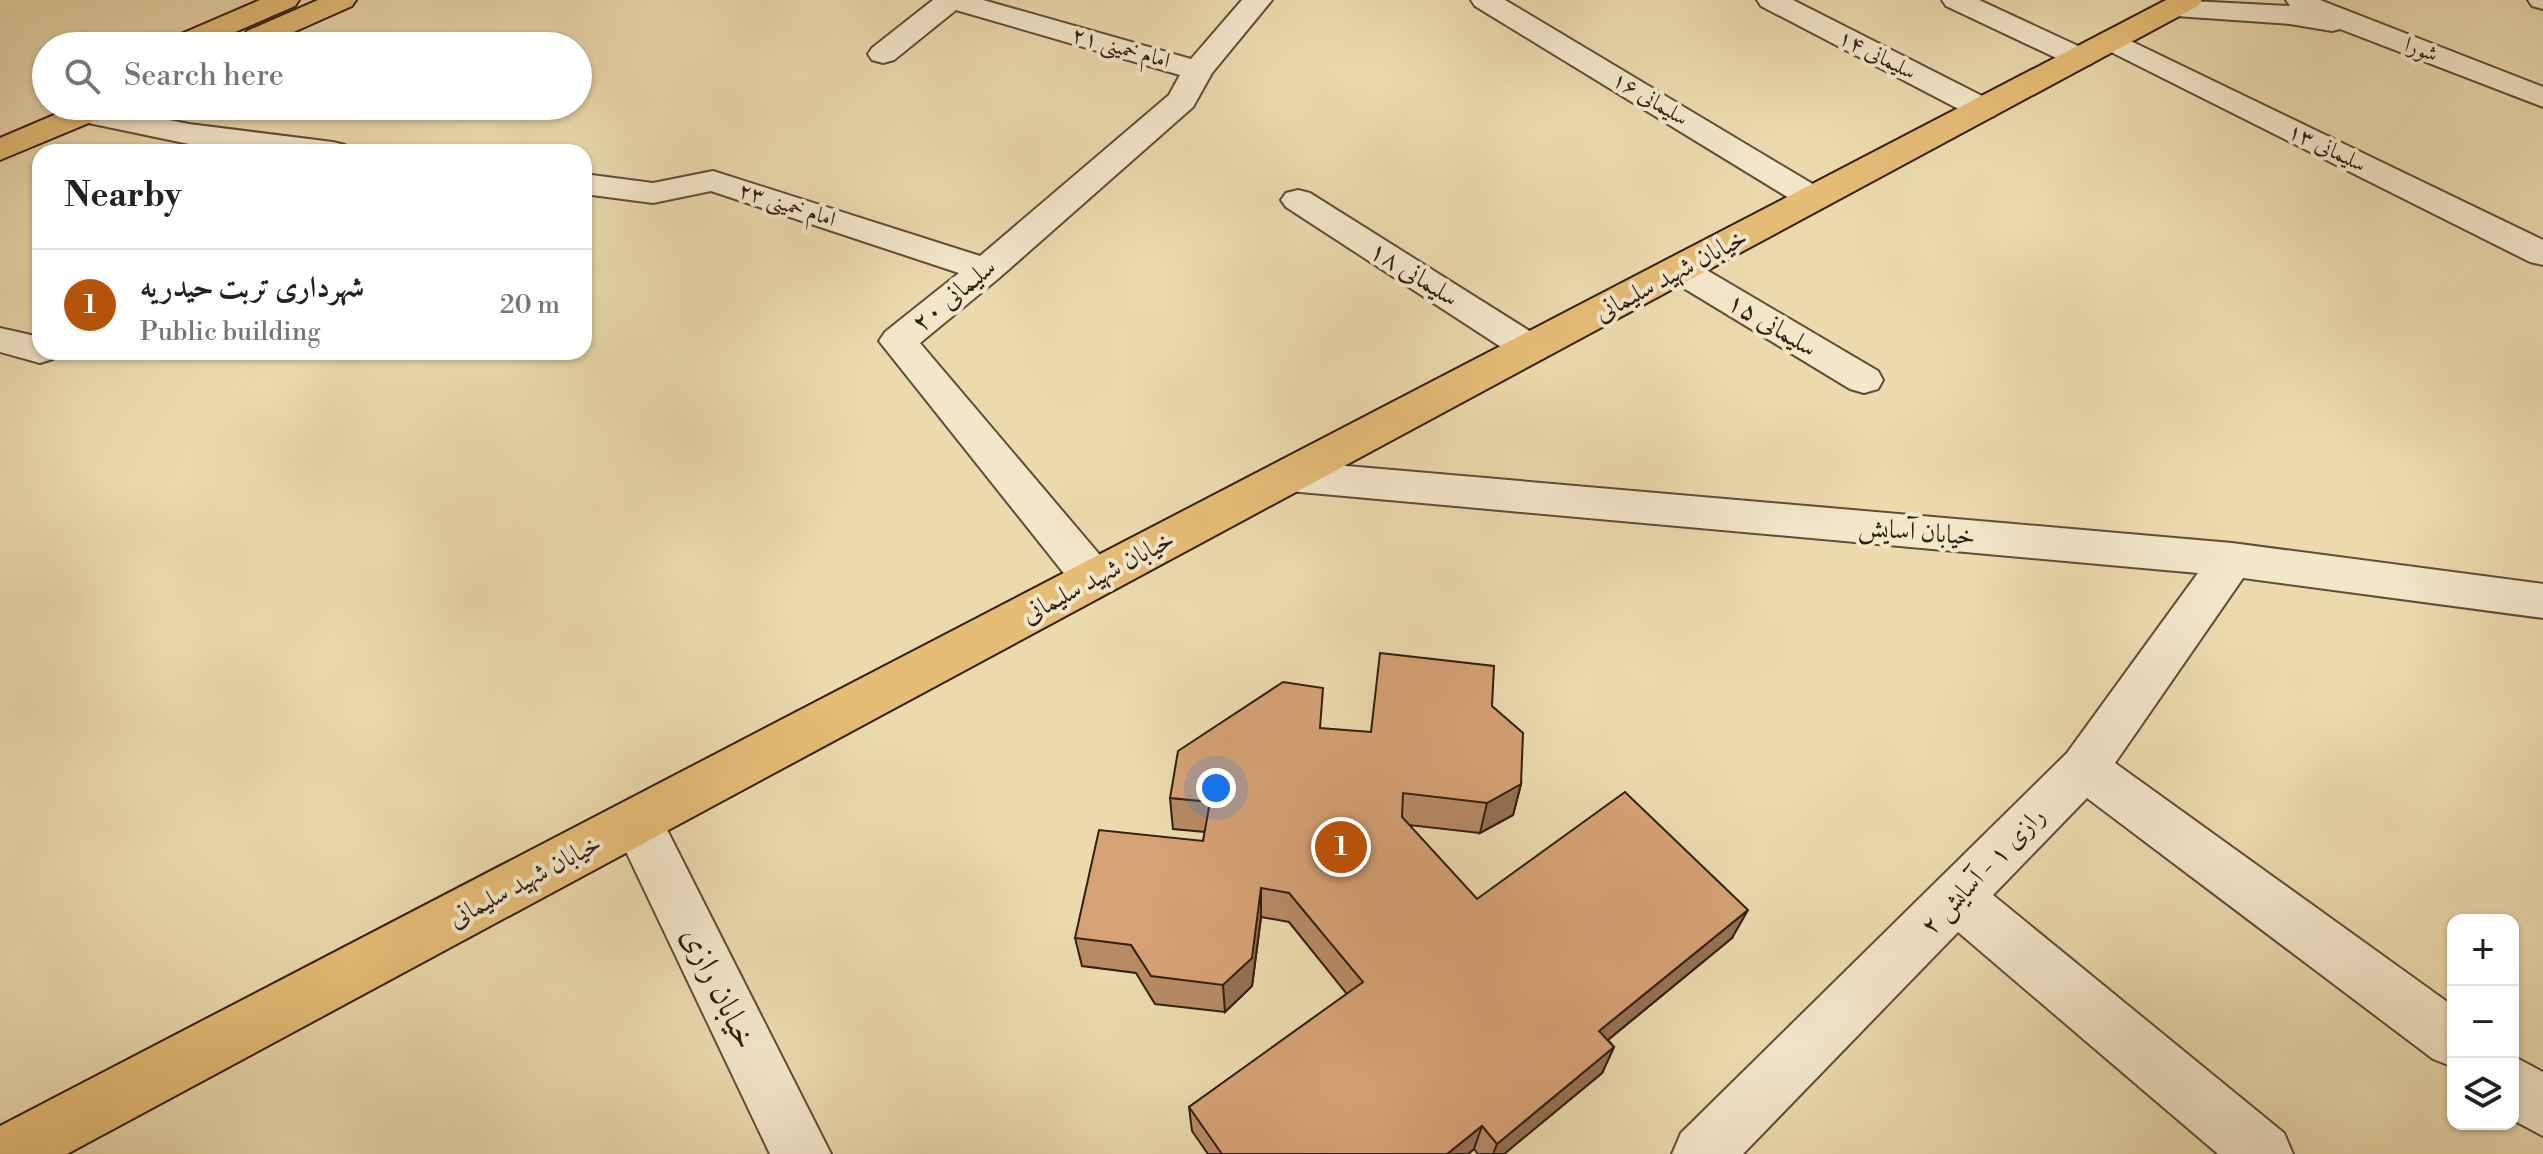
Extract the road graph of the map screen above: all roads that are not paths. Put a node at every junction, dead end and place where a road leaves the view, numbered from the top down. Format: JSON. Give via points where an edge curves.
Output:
{"nodes":[{"id":1,"x":285,"y":0,"type":"edge"},
{"id":2,"x":342,"y":0,"type":"edge"},
{"id":3,"x":951,"y":0,"type":"edge"},
{"id":4,"x":1258,"y":0,"type":"edge"},
{"id":5,"x":1485,"y":0,"type":"edge"},
{"id":6,"x":1771,"y":0,"type":"edge"},
{"id":7,"x":1956,"y":0,"type":"edge"},
{"id":8,"x":2300,"y":0,"type":"edge"},
{"id":9,"x":2359,"y":0,"type":"edge"},
{"id":10,"x":2140,"y":22,"type":"edge"},
{"id":11,"x":211,"y":32,"type":"edge"},
{"id":12,"x":270,"y":32,"type":"edge"},
{"id":13,"x":2387,"y":37,"type":"junction"},
{"id":14,"x":883,"y":54,"type":"dead end"},
{"id":15,"x":1198,"y":70,"type":"junction"},
{"id":16,"x":2543,"y":72,"type":"edge"},
{"id":17,"x":2543,"y":98,"type":"edge"},
{"id":18,"x":1983,"y":109,"type":"junction"},
{"id":19,"x":32,"y":116,"type":"edge"},
{"id":20,"x":36,"y":120,"type":"edge"},
{"id":21,"x":133,"y":120,"type":"edge"},
{"id":22,"x":0,"y":123,"type":"edge"},
{"id":23,"x":269,"y":144,"type":"edge"},
{"id":24,"x":0,"y":150,"type":"edge"},
{"id":25,"x":592,"y":185,"type":"edge"},
{"id":26,"x":1814,"y":199,"type":"junction"},
{"id":27,"x":1298,"y":200,"type":"dead end"},
{"id":28,"x":2543,"y":254,"type":"edge"},
{"id":29,"x":986,"y":270,"type":"junction"},
{"id":30,"x":1680,"y":270,"type":"junction"},
{"id":31,"x":0,"y":340,"type":"edge"},
{"id":32,"x":32,"y":348,"type":"edge"},
{"id":33,"x":1531,"y":349,"type":"junction"},
{"id":34,"x":1864,"y":380,"type":"dead end"},
{"id":35,"x":1289,"y":476,"type":"junction"},
{"id":36,"x":2232,"y":560,"type":"junction"},
{"id":37,"x":1094,"y":579,"type":"junction"},
{"id":38,"x":2543,"y":601,"type":"edge"},
{"id":39,"x":2084,"y":768,"type":"junction"},
{"id":40,"x":637,"y":822,"type":"junction"},
{"id":41,"x":1957,"y":898,"type":"junction"},
{"id":42,"x":2447,"y":1036,"type":"edge"},
{"id":43,"x":2519,"y":1089,"type":"edge"},
{"id":44,"x":2543,"y":1107,"type":"edge"},
{"id":45,"x":7,"y":1154,"type":"edge"},
{"id":46,"x":801,"y":1154,"type":"edge"},
{"id":47,"x":1702,"y":1154,"type":"edge"},
{"id":48,"x":2263,"y":1154,"type":"edge"}],
"edges":[{"from":1,"to":11,"type":"main road"},
{"from":2,"to":12,"type":"main road"},
{"from":3,"to":14,"type":"street"},
{"from":3,"to":15,"type":"street","name":"امام خمینی ۲۱"},
{"from":4,"to":15,"type":"street","name":"سلیمانی ۲۰"},
{"from":5,"to":26,"type":"street","name":"سلیمانی ۱۶"},
{"from":6,"to":18,"type":"street","name":"سلیمانی ۱۴"},
{"from":7,"to":10,"type":"street","name":"سلیمانی ۱۳"},
{"from":8,"to":13,"type":"street","name":"شورا"},
{"from":9,"to":16,"type":"street","name":"شورا"},
{"from":10,"to":13,"type":"street","via":[[2290,15]]},
{"from":10,"to":18,"type":"main road","name":"خیابان شهید سلیمانی"},
{"from":10,"to":28,"type":"street","name":"سلیمانی ۱۳"},
{"from":13,"to":17,"type":"street","name":"شورا"},
{"from":15,"to":29,"type":"street","name":"سلیمانی ۲۰","via":[[1182,100]]},
{"from":18,"to":26,"type":"main road","name":"خیابان شهید سلیمانی"},
{"from":19,"to":22,"type":"main road"},
{"from":20,"to":24,"type":"main road"},
{"from":21,"to":23,"type":"street","via":[[189,134]]},
{"from":25,"to":29,"type":"street","name":"امام خمینی ۲۳","via":[[653,193],[713,181]]},
{"from":26,"to":30,"type":"main road","name":"خیابان شهید سلیمانی"},
{"from":27,"to":33,"type":"street","name":"سلیمانی ۱۸"},
{"from":29,"to":37,"type":"street","name":"سلیمانی ۲۰","via":[[898,341]]},
{"from":30,"to":33,"type":"main road","name":"خیابان شهید سلیمانی"},
{"from":30,"to":34,"type":"street","name":"سلیمانی ۱۵"},
{"from":31,"to":32,"type":"street"},
{"from":33,"to":35,"type":"main road","name":"خیابان شهید سلیمانی"},
{"from":35,"to":36,"type":"street","name":"خیابان آسایش"},
{"from":35,"to":37,"type":"main road","name":"خیابان شهید سلیمانی"},
{"from":36,"to":38,"type":"street","name":"خیابان آسایش"},
{"from":36,"to":39,"type":"street","name":"رازی ۱ - آسایش ۲"},
{"from":37,"to":40,"type":"main road","name":"خیابان شهید سلیمانی"},
{"from":39,"to":41,"type":"street","name":"رازی ۱ - آسایش ۲"},
{"from":39,"to":42,"type":"street"},
{"from":40,"to":45,"type":"main road","name":"خیابان شهید سلیمانی"},
{"from":40,"to":46,"type":"street","name":"خیابان رازی"},
{"from":41,"to":47,"type":"street","name":"رازی ۱ - آسایش ۲"},
{"from":41,"to":48,"type":"street"},
{"from":43,"to":44,"type":"street"}]}
